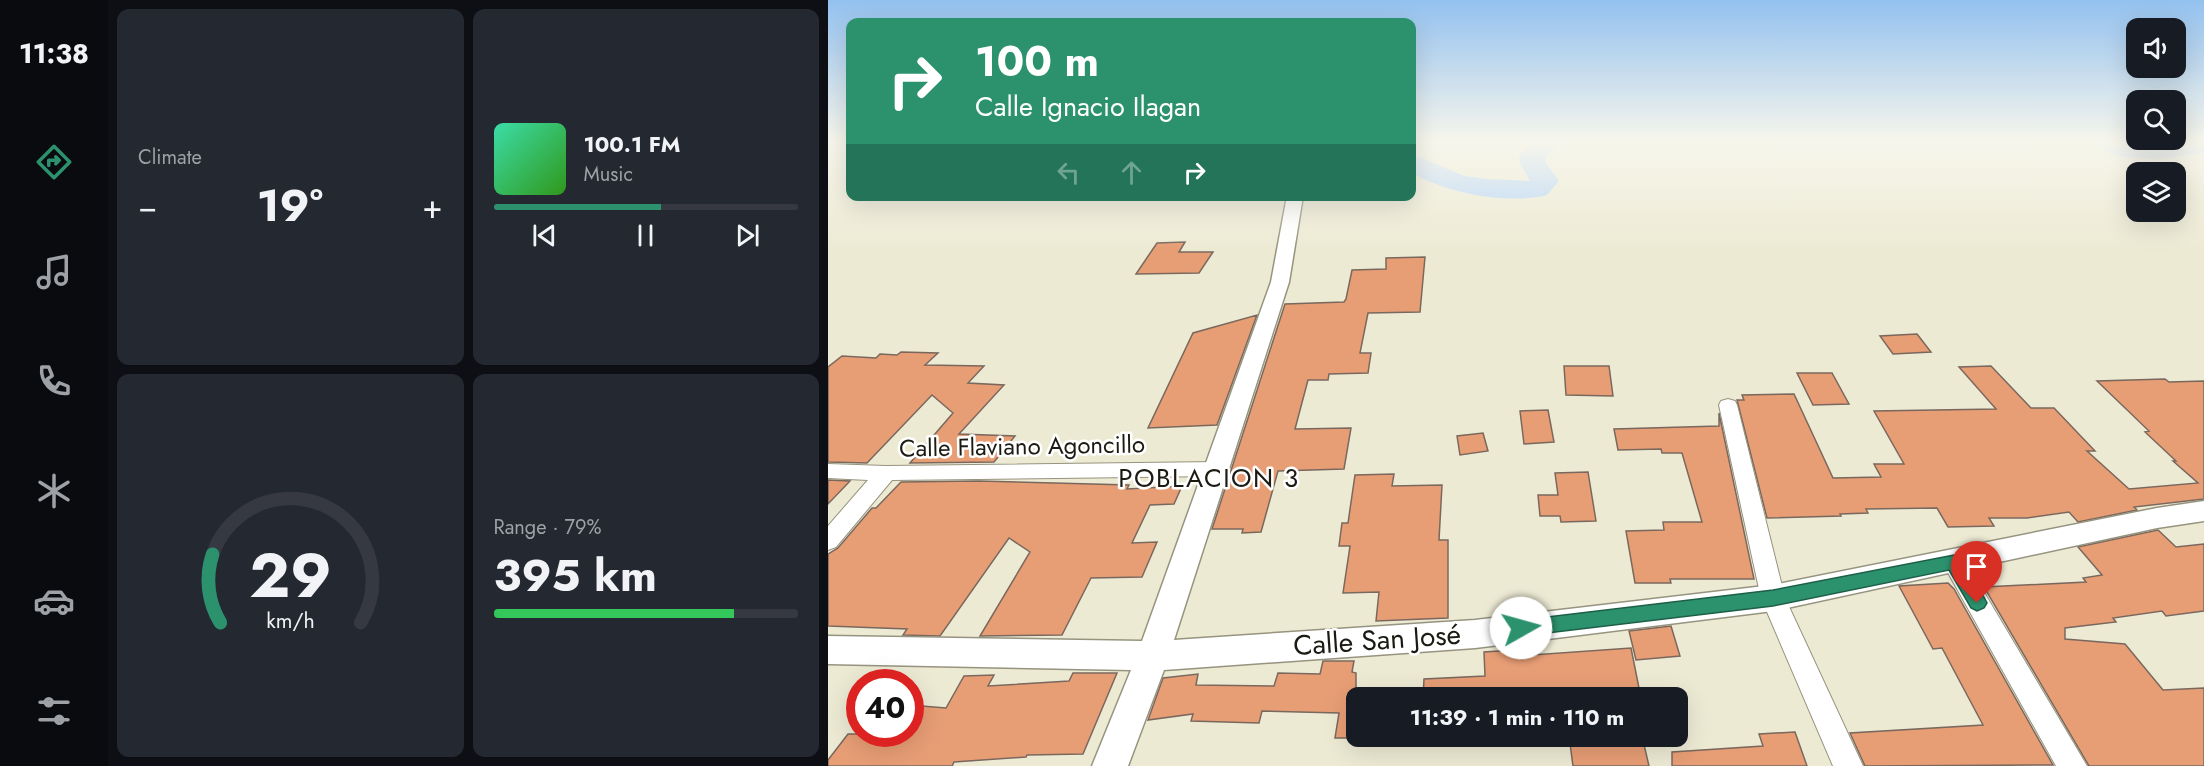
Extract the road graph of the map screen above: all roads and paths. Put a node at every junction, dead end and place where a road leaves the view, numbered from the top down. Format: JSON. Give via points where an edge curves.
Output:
{"nodes":[{"id":1,"x":1294,"y":201,"type":"edge"},
{"id":2,"x":1728,"y":405,"type":"dead end"},
{"id":3,"x":1217,"y":469,"type":"junction"},
{"id":4,"x":828,"y":471,"type":"edge"},
{"id":5,"x":886,"y":473,"type":"junction"},
{"id":6,"x":2204,"y":511,"type":"edge"},
{"id":7,"x":828,"y":541,"type":"edge"},
{"id":8,"x":1954,"y":562,"type":"junction"},
{"id":9,"x":1773,"y":598,"type":"junction"},
{"id":10,"x":828,"y":650,"type":"edge"},
{"id":11,"x":1153,"y":656,"type":"junction"},
{"id":12,"x":1110,"y":766,"type":"edge"},
{"id":13,"x":1848,"y":766,"type":"edge"},
{"id":14,"x":2072,"y":766,"type":"edge"}],
"edges":[{"from":1,"to":3,"type":"street","via":[[1281,282]]},
{"from":2,"to":9,"type":"street"},
{"from":3,"to":5,"type":"street","name":"Calle Flaviano Agoncillo"},
{"from":3,"to":11,"type":"street"},
{"from":4,"to":5,"type":"street","name":"Calle Flaviano Agoncillo"},
{"from":5,"to":7,"type":"street"},
{"from":6,"to":8,"type":"street","name":"Calle San José"},
{"from":8,"to":9,"type":"street","name":"Calle San José"},
{"from":8,"to":14,"type":"street"},
{"from":9,"to":11,"type":"street","name":"Calle San José","via":[[1475,633]]},
{"from":9,"to":13,"type":"street"},
{"from":10,"to":11,"type":"street","name":"Calle San José"},
{"from":11,"to":12,"type":"street"}]}
